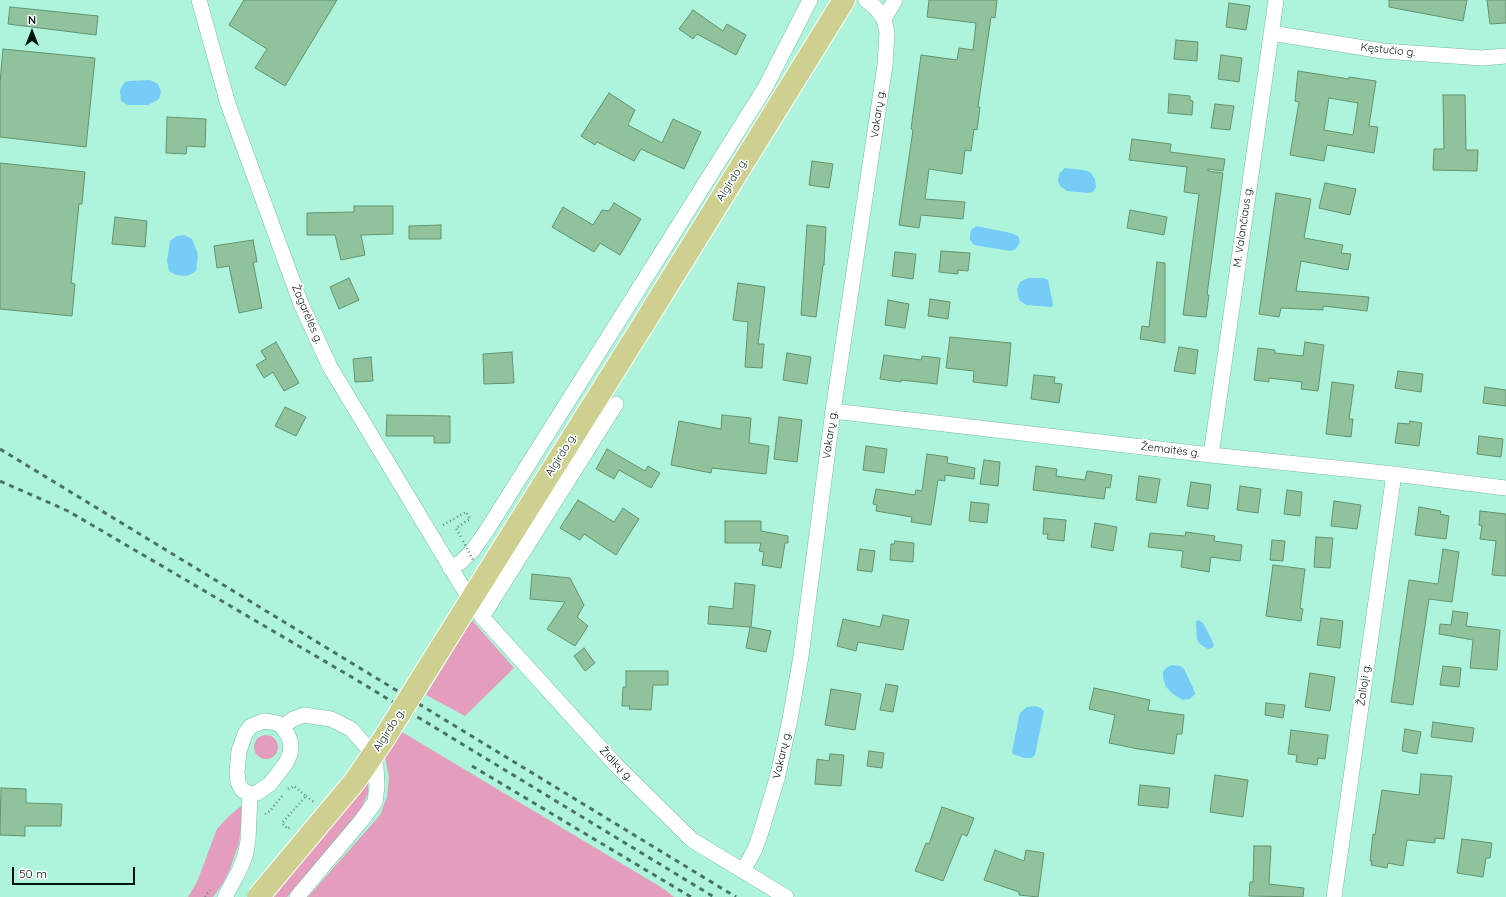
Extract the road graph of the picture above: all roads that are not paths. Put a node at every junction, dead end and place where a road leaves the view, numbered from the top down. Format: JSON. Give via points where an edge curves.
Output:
{"nodes":[{"id":1,"x":199,"y":0,"type":"edge"},
{"id":2,"x":810,"y":0,"type":"edge"},
{"id":3,"x":844,"y":0,"type":"edge"},
{"id":4,"x":866,"y":0,"type":"edge"},
{"id":5,"x":895,"y":0,"type":"edge"},
{"id":6,"x":1276,"y":0,"type":"edge"},
{"id":7,"x":884,"y":19,"type":"junction"},
{"id":8,"x":1271,"y":33,"type":"junction"},
{"id":9,"x":1506,"y":56,"type":"edge"},
{"id":10,"x":616,"y":404,"type":"dead end"},
{"id":11,"x":833,"y":411,"type":"junction"},
{"id":12,"x":1211,"y":455,"type":"junction"},
{"id":13,"x":1394,"y":474,"type":"junction"},
{"id":14,"x":1506,"y":488,"type":"edge"},
{"id":15,"x":450,"y":568,"type":"junction"},
{"id":16,"x":472,"y":603,"type":"joint"},
{"id":17,"x":482,"y":617,"type":"junction"},
{"id":18,"x":282,"y":727,"type":"junction"},
{"id":19,"x":250,"y":794,"type":"junction"},
{"id":20,"x":742,"y":871,"type":"junction"},
{"id":21,"x":225,"y":897,"type":"edge"},
{"id":22,"x":258,"y":897,"type":"edge"},
{"id":23,"x":297,"y":897,"type":"edge"},
{"id":24,"x":786,"y":897,"type":"edge"},
{"id":25,"x":1334,"y":897,"type":"edge"}],
"edges":[{"from":1,"to":15,"type":"street","name":"Žagarėlės g.","via":[[228,104],[301,304],[330,366]]},
{"from":2,"to":15,"type":"street","via":[[765,88],[487,530],[473,550],[461,562]]},
{"from":3,"to":22,"type":"main road","name":"Algirdo g.","bridge":true,"via":[[383,740],[355,781]]},
{"from":4,"to":7,"type":"street"},
{"from":5,"to":7,"type":"street"},
{"from":6,"to":8,"type":"street","name":"M. Valančiaus g."},
{"from":7,"to":11,"type":"street","name":"Vakarų g.","via":[[887,33],[886,55]]},
{"from":8,"to":9,"type":"street","name":"Kęstučio g.","via":[[1383,51],[1482,58]]},
{"from":8,"to":12,"type":"street","name":"M. Valančiaus g."},
{"from":10,"to":17,"type":"street"},
{"from":11,"to":12,"type":"street","name":"Žemaitės g."},
{"from":11,"to":20,"type":"street","name":"Vakarų g.","via":[[801,656],[788,726],[778,776],[761,832],[755,849]]},
{"from":12,"to":13,"type":"street","name":"Žemaitės g."},
{"from":13,"to":14,"type":"street","name":"Žemaitės g."},
{"from":13,"to":25,"type":"street","name":"Žalioji g."},
{"from":15,"to":16,"type":"street","name":"Žagarėlės g."},
{"from":16,"to":17,"type":"street","name":"Židikų g."},
{"from":17,"to":20,"type":"street","name":"Židikų g.","via":[[616,765],[692,840]]},
{"from":18,"to":19,"type":"street","via":[[291,744],[286,763],[270,784],[257,793]]},
{"from":18,"to":19,"type":"street","via":[[278,723],[264,721],[251,726],[245,734],[239,751],[237,772],[239,786]]},
{"from":18,"to":23,"type":"street","via":[[293,718],[304,715],[331,718],[351,730],[367,747],[376,767],[375,802]]},
{"from":19,"to":21,"type":"street","via":[[245,856]]},
{"from":20,"to":24,"type":"street","name":"Židikų g."}]}
